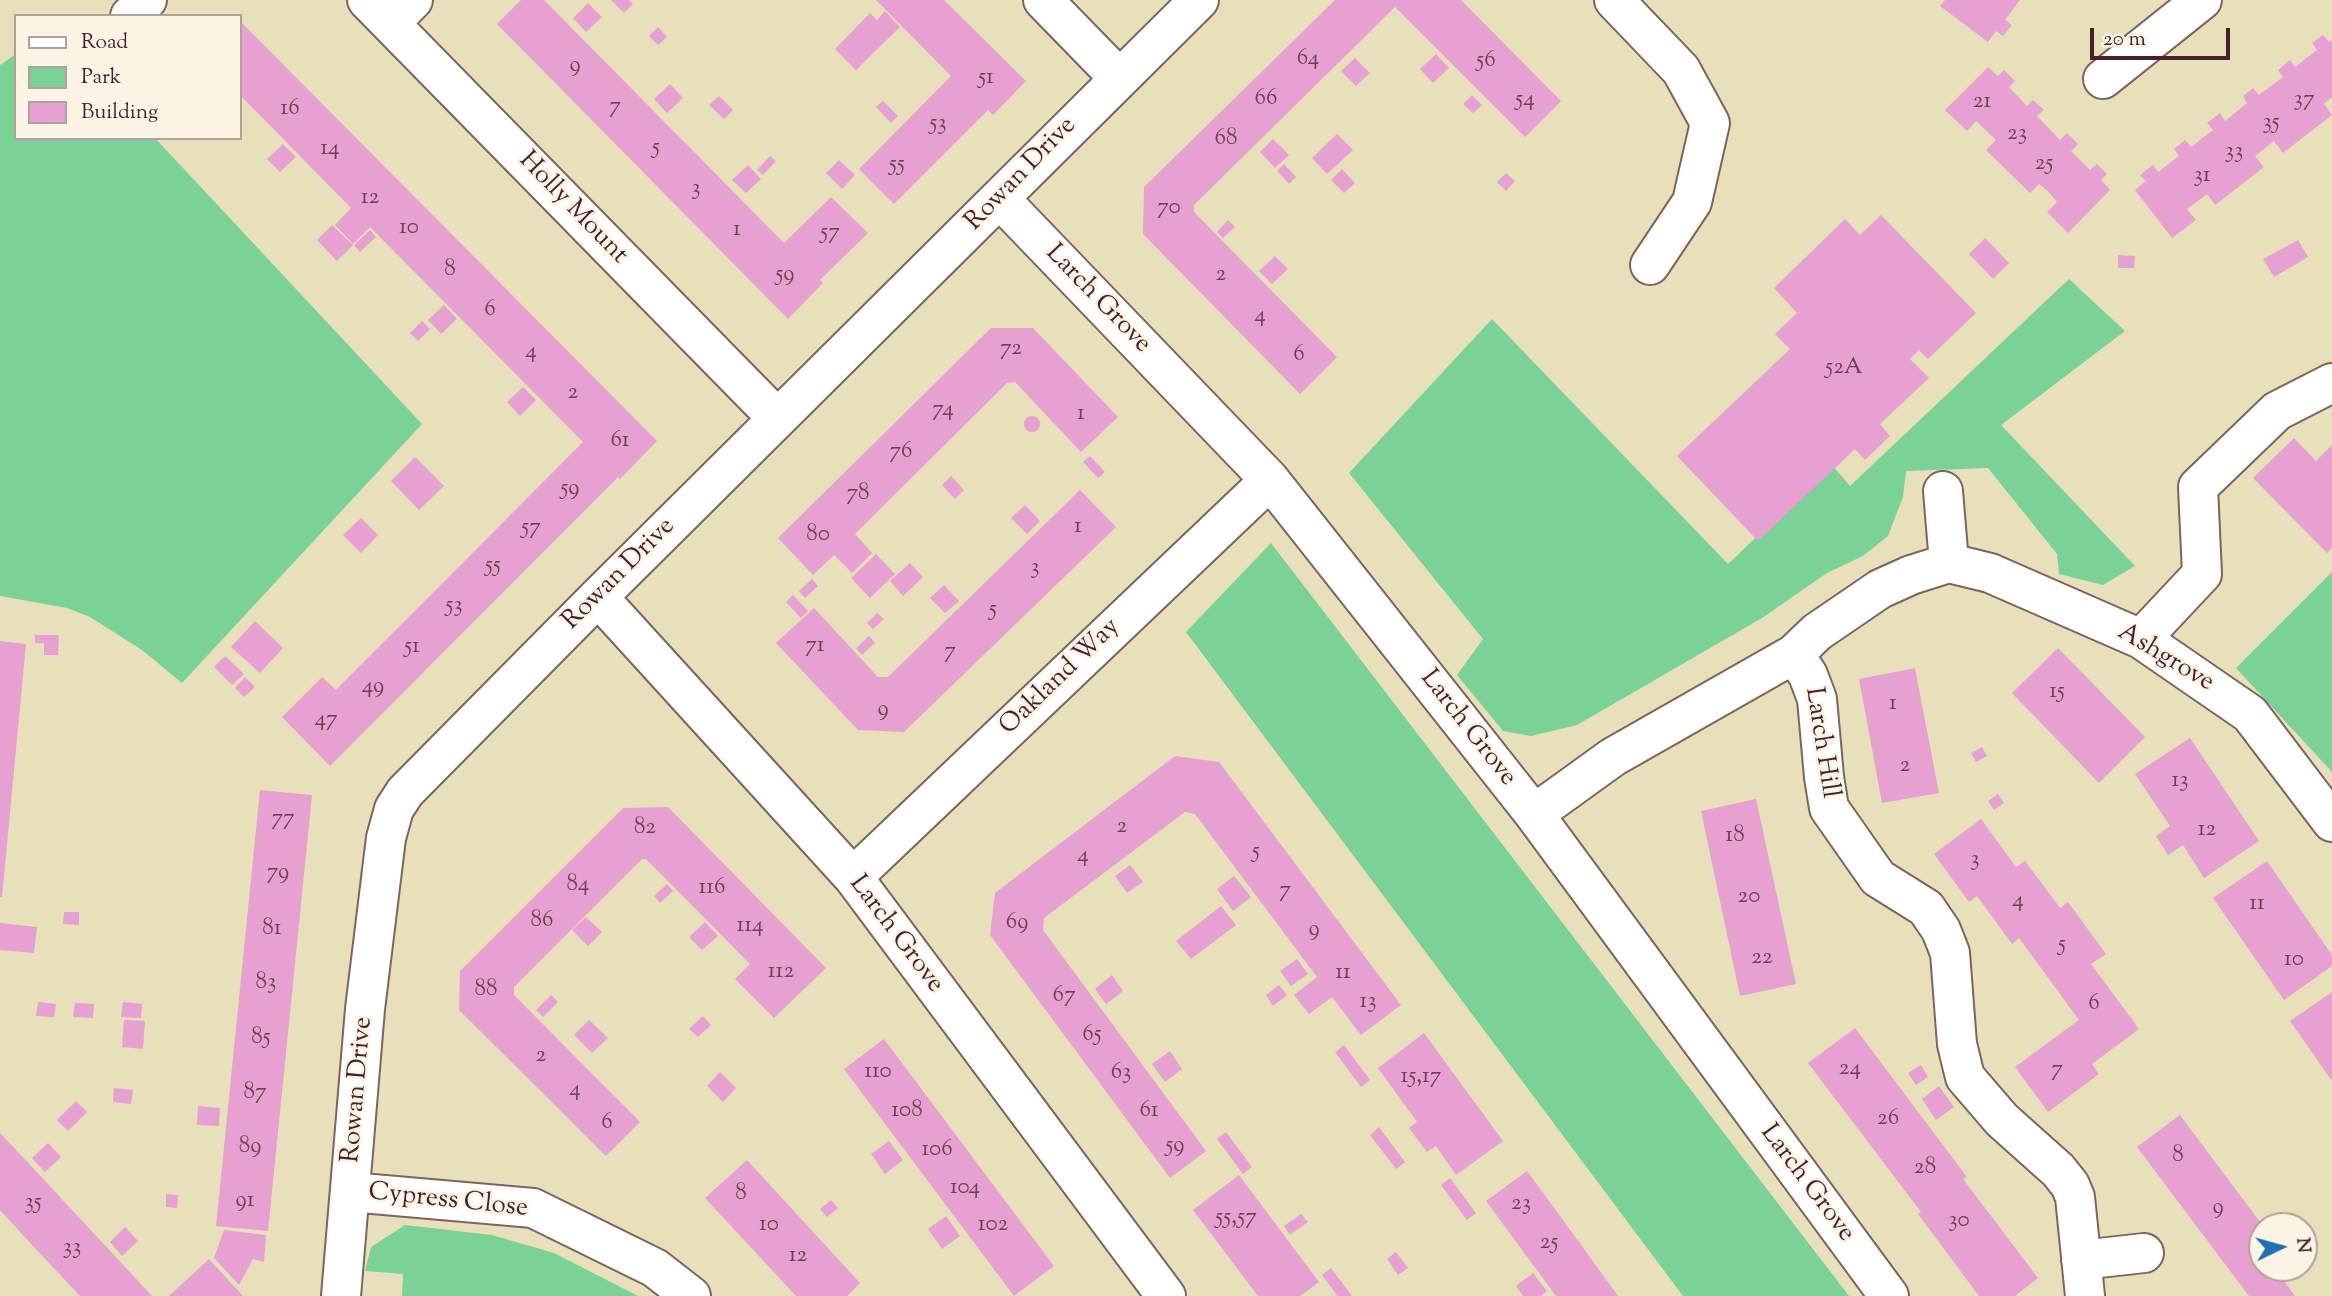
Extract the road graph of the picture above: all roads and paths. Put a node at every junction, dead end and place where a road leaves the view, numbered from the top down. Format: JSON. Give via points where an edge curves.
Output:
{"nodes":[{"id":1,"x":146,"y":0,"type":"edge"},
{"id":2,"x":1043,"y":0,"type":"edge"},
{"id":3,"x":1199,"y":0,"type":"edge"},
{"id":4,"x":1614,"y":0,"type":"edge"},
{"id":5,"x":2202,"y":0,"type":"edge"},
{"id":6,"x":390,"y":8,"type":"edge"},
{"id":7,"x":133,"y":14,"type":"edge"},
{"id":8,"x":1118,"y":77,"type":"junction"},
{"id":9,"x":2103,"y":79,"type":"dead end"},
{"id":10,"x":1000,"y":199,"type":"junction"},
{"id":11,"x":1650,"y":265,"type":"dead end"},
{"id":12,"x":2332,"y":383,"type":"edge"},
{"id":13,"x":777,"y":418,"type":"junction"},
{"id":14,"x":1270,"y":480,"type":"junction"},
{"id":15,"x":1943,"y":491,"type":"dead end"},
{"id":16,"x":1950,"y":563,"type":"junction"},
{"id":17,"x":598,"y":597,"type":"junction"},
{"id":18,"x":2141,"y":639,"type":"junction"},
{"id":19,"x":1794,"y":653,"type":"junction"},
{"id":20,"x":1534,"y":814,"type":"junction"},
{"id":21,"x":2332,"y":821,"type":"edge"},
{"id":22,"x":853,"y":877,"type":"junction"},
{"id":23,"x":350,"y":1192,"type":"junction"},
{"id":24,"x":2144,"y":1253,"type":"dead end"},
{"id":25,"x":2083,"y":1278,"type":"edge"},
{"id":26,"x":341,"y":1296,"type":"edge"},
{"id":27,"x":691,"y":1296,"type":"edge"},
{"id":28,"x":1166,"y":1296,"type":"edge"},
{"id":29,"x":1889,"y":1296,"type":"edge"}],
"edges":[{"from":1,"to":7,"type":"street"},
{"from":2,"to":8,"type":"street"},
{"from":3,"to":8,"type":"street","name":"Rowan Drive"},
{"from":4,"to":11,"type":"street","via":[[1681,70],[1710,123],[1692,202]]},
{"from":5,"to":9,"type":"street"},
{"from":6,"to":13,"type":"street","name":"Holly Mount"},
{"from":8,"to":10,"type":"street","name":"Rowan Drive"},
{"from":10,"to":13,"type":"street","name":"Rowan Drive"},
{"from":10,"to":14,"type":"street","name":"Larch Grove"},
{"from":12,"to":18,"type":"street","via":[[2277,411],[2198,487],[2202,574]]},
{"from":13,"to":17,"type":"street","name":"Rowan Drive"},
{"from":14,"to":20,"type":"street","name":"Larch Grove"},
{"from":14,"to":22,"type":"street","name":"Oakland Way"},
{"from":15,"to":16,"type":"street"},
{"from":16,"to":18,"type":"street","name":"Ashgrove","via":[[1990,573]]},
{"from":16,"to":19,"type":"street","via":[[1880,589]]},
{"from":17,"to":22,"type":"street","name":"Larch Grove"},
{"from":17,"to":23,"type":"street","name":"Rowan Drive","via":[[405,792],[394,809],[386,838],[365,1009]]},
{"from":18,"to":21,"type":"street","name":"Ashgrove","via":[[2250,714]]},
{"from":19,"to":20,"type":"street","name":"Larch Hill","via":[[1613,757]]},
{"from":19,"to":25,"type":"street","name":"Larch Hill","via":[[1818,699],[1829,808],[1878,877],[1926,908],[1941,930],[1950,953],[1957,1044],[1965,1077],[2070,1185]]},
{"from":20,"to":29,"type":"street","name":"Larch Grove"},
{"from":22,"to":28,"type":"street","name":"Larch Grove"},
{"from":23,"to":26,"type":"street","name":"Rowan Drive"},
{"from":23,"to":27,"type":"street","name":"Cypress Close","via":[[533,1208],[654,1268]]},
{"from":24,"to":25,"type":"street","name":"Larch Hill"}]}
